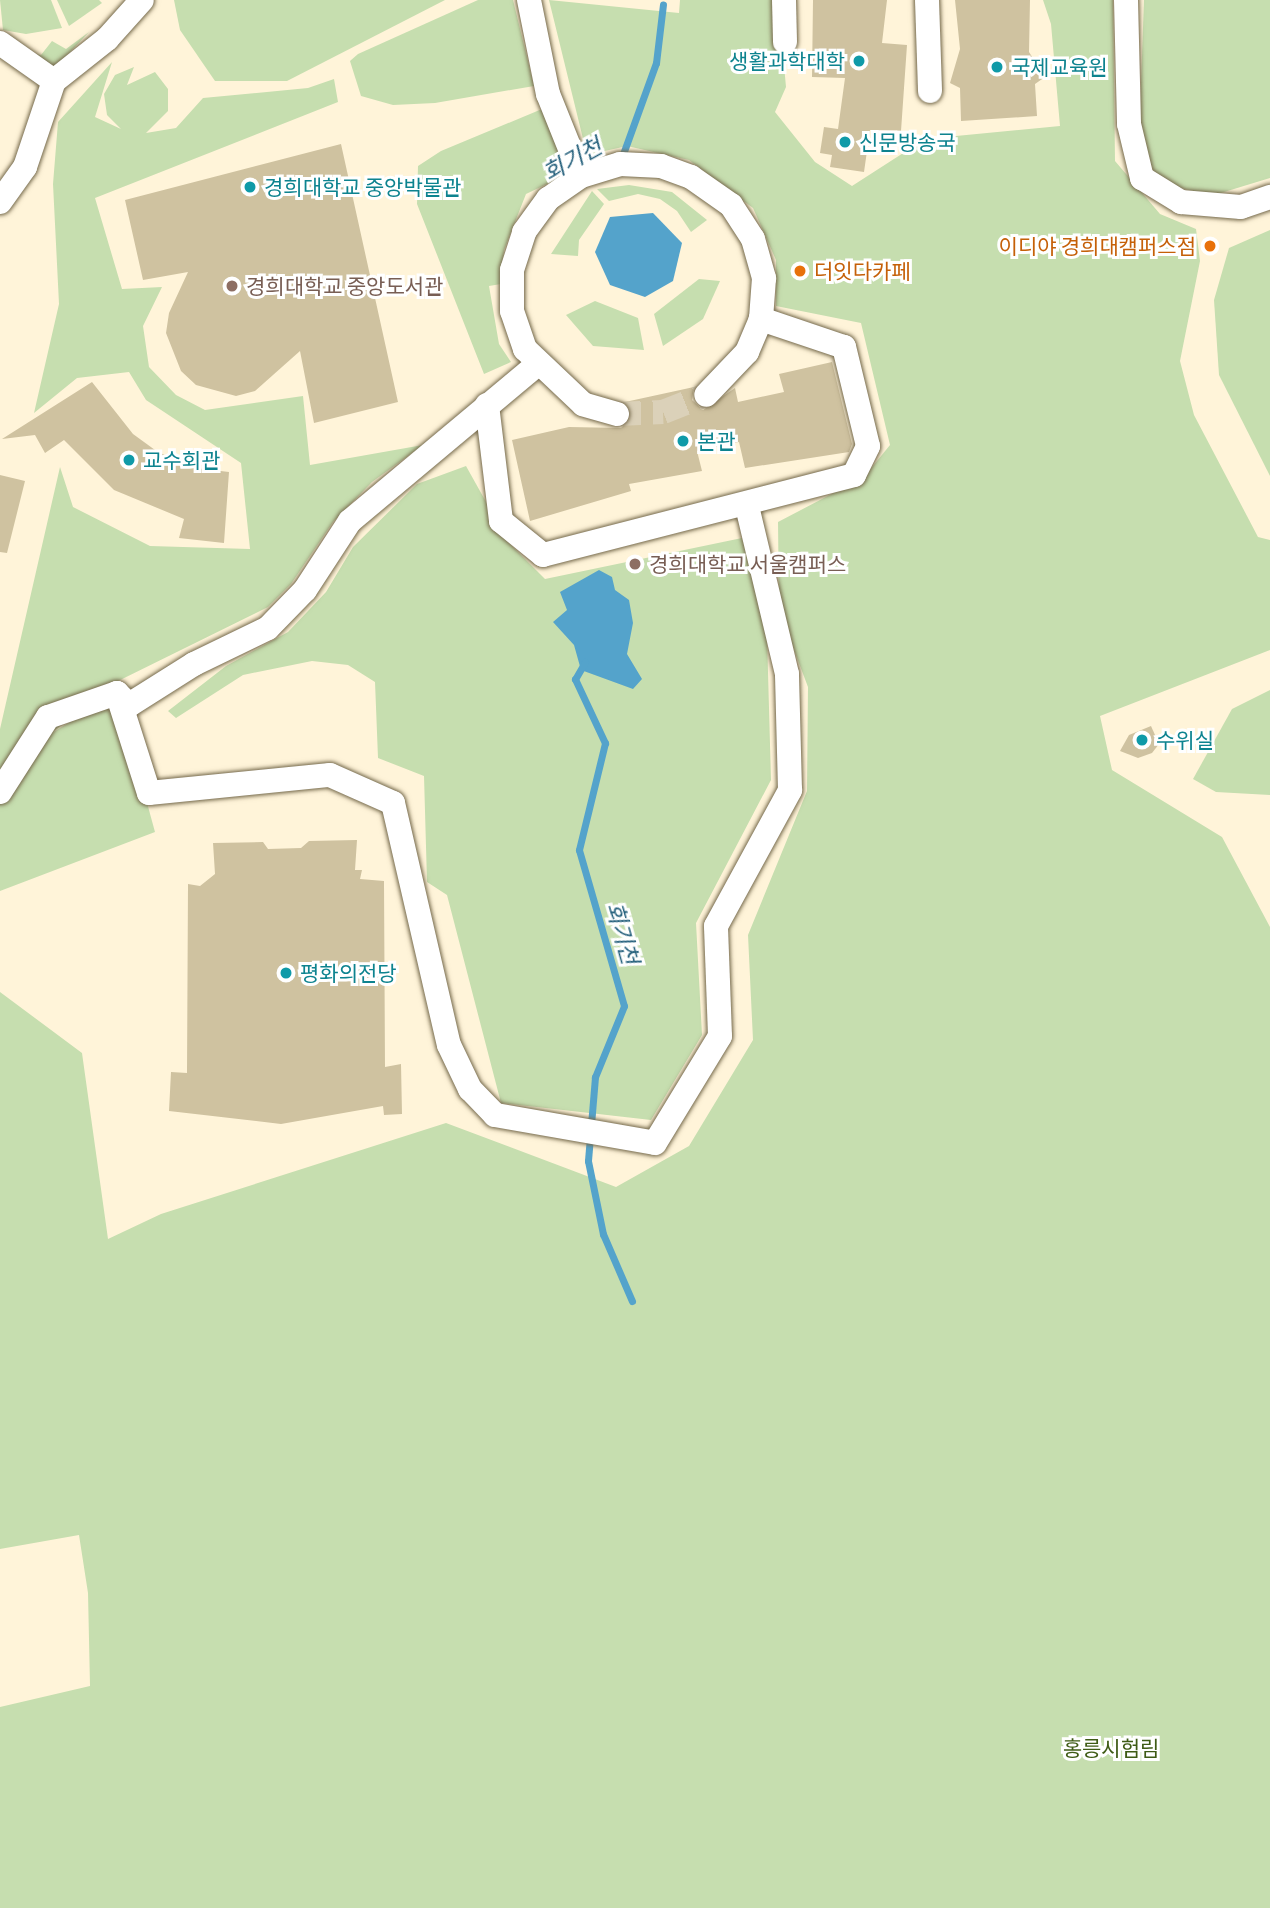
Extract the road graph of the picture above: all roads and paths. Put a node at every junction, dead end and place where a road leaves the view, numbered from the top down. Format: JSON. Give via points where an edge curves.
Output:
{"nodes":[{"id":1,"x":142,"y":0,"type":"edge"},
{"id":2,"x":529,"y":0,"type":"edge"},
{"id":3,"x":784,"y":0,"type":"edge"},
{"id":4,"x":928,"y":0,"type":"edge"},
{"id":5,"x":1126,"y":0,"type":"edge"},
{"id":6,"x":785,"y":42,"type":"dead end"},
{"id":7,"x":0,"y":43,"type":"edge"},
{"id":8,"x":54,"y":80,"type":"junction"},
{"id":9,"x":930,"y":91,"type":"dead end"},
{"id":10,"x":579,"y":168,"type":"junction"},
{"id":11,"x":1270,"y":197,"type":"edge"},
{"id":12,"x":0,"y":202,"type":"edge"},
{"id":13,"x":761,"y":318,"type":"junction"},
{"id":14,"x":538,"y":364,"type":"junction"},
{"id":15,"x":706,"y":395,"type":"tunnel mouth"},
{"id":16,"x":487,"y":405,"type":"junction"},
{"id":17,"x":617,"y":414,"type":"tunnel mouth"},
{"id":18,"x":747,"y":506,"type":"junction"},
{"id":19,"x":117,"y":693,"type":"junction"},
{"id":20,"x":0,"y":792,"type":"edge"}],
"edges":[{"from":1,"to":8,"type":"lane","via":[[107,39]]},
{"from":2,"to":10,"type":"lane","via":[[548,94]]},
{"from":3,"to":6,"type":"lane"},
{"from":4,"to":9,"type":"lane"},
{"from":5,"to":11,"type":"lane","via":[[1129,124],[1142,178],[1181,202],[1241,207]]},
{"from":7,"to":8,"type":"lane"},
{"from":8,"to":12,"type":"lane","via":[[25,167]]},
{"from":10,"to":13,"type":"lane","via":[[661,166],[691,177],[731,205],[753,239],[764,278]]},
{"from":10,"to":14,"type":"lane","via":[[524,232],[512,270],[512,311],[525,349]]},
{"from":13,"to":15,"type":"lane","via":[[747,352]]},
{"from":13,"to":18,"type":"lane","via":[[844,347],[868,446],[854,475]]},
{"from":14,"to":16,"type":"lane"},
{"from":14,"to":17,"type":"lane","via":[[583,404]]},
{"from":16,"to":18,"type":"lane","via":[[501,521],[542,555]]},
{"from":16,"to":19,"type":"lane","via":[[350,521],[305,590],[268,628],[194,664],[129,705]]},
{"from":18,"to":19,"type":"lane","via":[[787,674],[790,790],[716,926],[720,1036],[655,1143],[495,1115],[470,1088],[449,1045],[393,803],[330,775],[149,793]]},
{"from":19,"to":20,"type":"lane","via":[[48,717]]}]}
